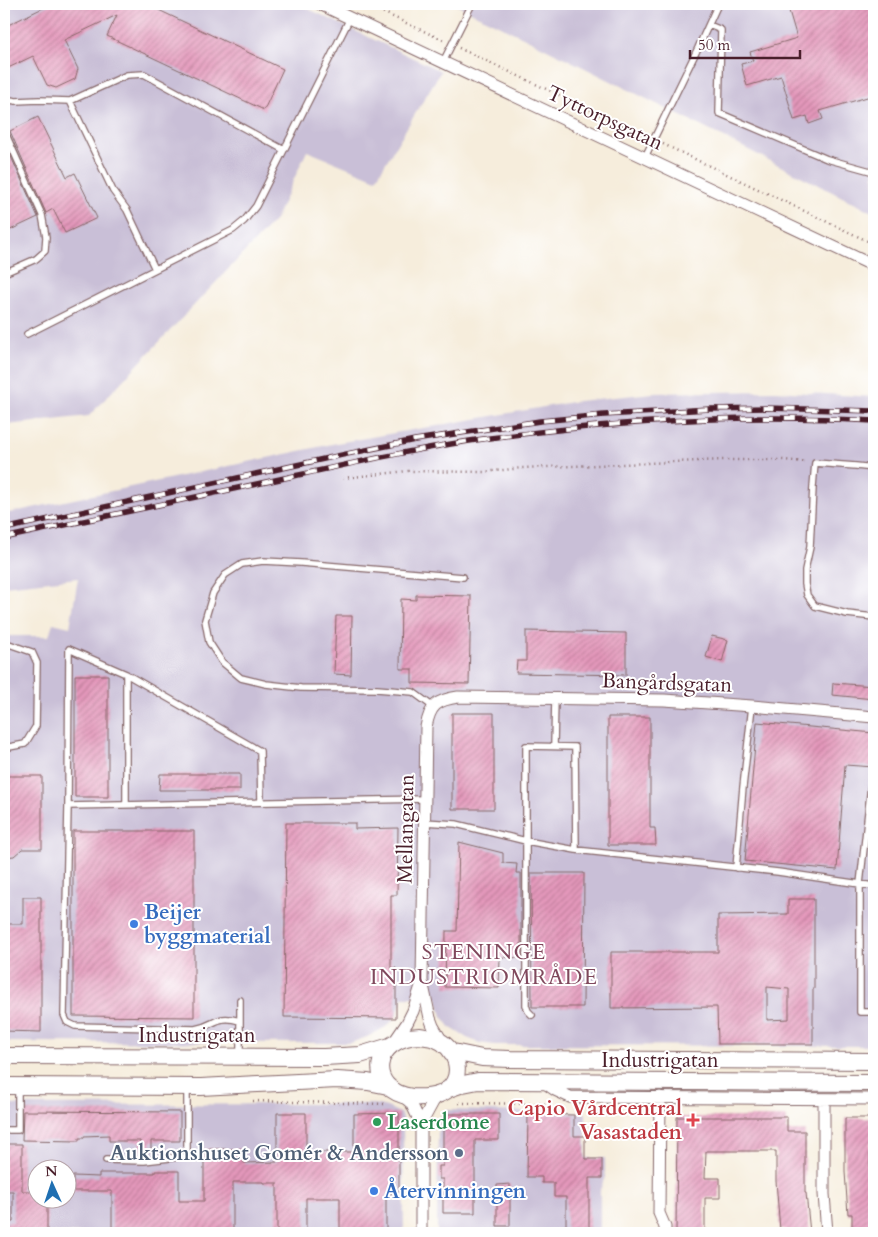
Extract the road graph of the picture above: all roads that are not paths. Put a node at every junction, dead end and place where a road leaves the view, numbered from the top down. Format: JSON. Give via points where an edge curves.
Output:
{"nodes":[{"id":1,"x":320,"y":4,"type":"edge"},
{"id":2,"x":472,"y":4,"type":"edge"},
{"id":3,"x":718,"y":4,"type":"edge"},
{"id":4,"x":350,"y":18,"type":"junction"},
{"id":5,"x":708,"y":25,"type":"junction"},
{"id":6,"x":443,"y":62,"type":"junction"},
{"id":7,"x":4,"y":99,"type":"edge"},
{"id":8,"x":70,"y":101,"type":"junction"},
{"id":9,"x":4,"y":130,"type":"edge"},
{"id":10,"x":284,"y":150,"type":"junction"},
{"id":11,"x":644,"y":157,"type":"junction"},
{"id":12,"x":874,"y":172,"type":"edge"},
{"id":13,"x":874,"y":266,"type":"edge"},
{"id":14,"x":155,"y":269,"type":"junction"},
{"id":15,"x":4,"y":273,"type":"edge"},
{"id":16,"x":27,"y":334,"type":"dead end"},
{"id":17,"x":874,"y":468,"type":"edge"},
{"id":18,"x":463,"y":577,"type":"dead end"},
{"id":19,"x":874,"y":617,"type":"edge"},
{"id":20,"x":4,"y":644,"type":"edge"},
{"id":21,"x":126,"y":674,"type":"junction"},
{"id":22,"x":555,"y":698,"type":"junction"},
{"id":23,"x":432,"y":706,"type":"junction"},
{"id":24,"x":752,"y":706,"type":"junction"},
{"id":25,"x":874,"y":717,"type":"edge"},
{"id":26,"x":554,"y":746,"type":"junction"},
{"id":27,"x":4,"y":748,"type":"edge"},
{"id":28,"x":874,"y":786,"type":"edge"},
{"id":29,"x":425,"y":799,"type":"junction"},
{"id":30,"x":261,"y":802,"type":"junction"},
{"id":31,"x":126,"y":805,"type":"junction"},
{"id":32,"x":68,"y":806,"type":"junction"},
{"id":33,"x":424,"y":822,"type":"junction"},
{"id":34,"x":526,"y":841,"type":"junction"},
{"id":35,"x":576,"y":850,"type":"junction"},
{"id":36,"x":736,"y":868,"type":"junction"},
{"id":37,"x":860,"y":884,"type":"junction"},
{"id":38,"x":874,"y":886,"type":"edge"},
{"id":39,"x":422,"y":981,"type":"junction"},
{"id":40,"x":240,"y":1000,"type":"dead end"},
{"id":41,"x":874,"y":1012,"type":"edge"},
{"id":42,"x":532,"y":1015,"type":"dead end"},
{"id":43,"x":240,"y":1021,"type":"junction"},
{"id":44,"x":392,"y":1044,"type":"junction"},
{"id":45,"x":448,"y":1047,"type":"junction"},
{"id":46,"x":4,"y":1056,"type":"edge"},
{"id":47,"x":240,"y":1057,"type":"junction"},
{"id":48,"x":874,"y":1061,"type":"edge"},
{"id":49,"x":542,"y":1081,"type":"junction"},
{"id":50,"x":874,"y":1083,"type":"edge"},
{"id":51,"x":11,"y":1086,"type":"edge"},
{"id":52,"x":187,"y":1087,"type":"junction"},
{"id":53,"x":394,"y":1090,"type":"junction"},
{"id":54,"x":443,"y":1092,"type":"junction"},
{"id":55,"x":660,"y":1097,"type":"junction"},
{"id":56,"x":824,"y":1098,"type":"junction"},
{"id":57,"x":874,"y":1099,"type":"edge"},
{"id":58,"x":421,"y":1124,"type":"junction"},
{"id":59,"x":4,"y":1130,"type":"edge"},
{"id":60,"x":106,"y":1160,"type":"dead end"},
{"id":61,"x":421,"y":1233,"type":"edge"},
{"id":62,"x":665,"y":1233,"type":"edge"},
{"id":63,"x":827,"y":1233,"type":"edge"}],
"edges":[{"from":1,"to":4,"type":"street","name":"Tyttorpsgatan"},
{"from":2,"to":6,"type":"lane"},
{"from":3,"to":5,"type":"lane"},
{"from":4,"to":6,"type":"street","name":"Tyttorpsgatan"},
{"from":4,"to":10,"type":"lane"},
{"from":5,"to":11,"type":"lane"},
{"from":5,"to":12,"type":"lane","via":[[720,30],[719,114],[827,159]]},
{"from":6,"to":11,"type":"street","name":"Tyttorpsgatan"},
{"from":7,"to":8,"type":"lane"},
{"from":8,"to":10,"type":"lane","via":[[127,75],[144,74]]},
{"from":8,"to":14,"type":"lane"},
{"from":9,"to":15,"type":"lane","via":[[42,215],[46,237],[45,251],[36,259]]},
{"from":10,"to":14,"type":"lane","via":[[256,206],[244,221],[233,230]]},
{"from":11,"to":13,"type":"street","name":"Tyttorpsgatan"},
{"from":14,"to":16,"type":"lane"},
{"from":17,"to":19,"type":"lane","via":[[815,463],[810,547],[805,570],[807,595],[815,606]]},
{"from":18,"to":23,"type":"lane","via":[[292,562],[242,564],[225,575],[213,593],[205,620],[209,642],[222,662],[241,678],[301,688],[413,692]]},
{"from":20,"to":27,"type":"lane","via":[[32,652],[37,663],[36,726],[25,744]]},
{"from":21,"to":30,"type":"lane","via":[[260,751]]},
{"from":21,"to":31,"type":"lane"},
{"from":21,"to":32,"type":"lane","via":[[69,650]]},
{"from":22,"to":23,"type":"street","name":"Bangårdsgatan","via":[[458,697],[444,699]]},
{"from":22,"to":24,"type":"street","name":"Bangårdsgatan"},
{"from":22,"to":26,"type":"lane"},
{"from":23,"to":29,"type":"street","name":"Mellangatan","via":[[426,727]]},
{"from":24,"to":25,"type":"street","name":"Bangårdsgatan"},
{"from":24,"to":36,"type":"lane"},
{"from":26,"to":34,"type":"lane","via":[[526,746]]},
{"from":26,"to":35,"type":"lane","via":[[575,747]]},
{"from":28,"to":37,"type":"lane","via":[[871,785]]},
{"from":29,"to":30,"type":"lane"},
{"from":29,"to":33,"type":"street","name":"Mellangatan"},
{"from":30,"to":31,"type":"lane"},
{"from":31,"to":32,"type":"lane"},
{"from":32,"to":43,"type":"lane","via":[[64,1016],[67,1022],[75,1026],[195,1029],[218,1019]]},
{"from":33,"to":34,"type":"lane","via":[[456,824]]},
{"from":33,"to":39,"type":"street","name":"Mellangatan"},
{"from":34,"to":35,"type":"lane"},
{"from":34,"to":42,"type":"lane","via":[[526,1005]]},
{"from":35,"to":36,"type":"lane"},
{"from":36,"to":37,"type":"lane"},
{"from":37,"to":38,"type":"lane"},
{"from":37,"to":41,"type":"lane","via":[[860,1012]]},
{"from":39,"to":44,"type":"street","name":"Mellangatan","via":[[407,1023]]},
{"from":39,"to":45,"type":"street","name":"Mellangatan","via":[[430,1018]]},
{"from":40,"to":43,"type":"lane"},
{"from":43,"to":47,"type":"lane"},
{"from":44,"to":45,"type":"main road","via":[[420,1036]]},
{"from":44,"to":47,"type":"main road","name":"Industrigatan","via":[[349,1056]]},
{"from":44,"to":53,"type":"main road","via":[[382,1055],[380,1071],[382,1078]]},
{"from":45,"to":48,"type":"main road","name":"Industrigatan","via":[[482,1058],[510,1059]]},
{"from":45,"to":54,"type":"main road","via":[[456,1061],[456,1074],[454,1082]]},
{"from":46,"to":47,"type":"main road","name":"Industrigatan"},
{"from":49,"to":50,"type":"main road","name":"Industrigatan"},
{"from":49,"to":54,"type":"main road","name":"Industrigatan","via":[[478,1082]]},
{"from":49,"to":55,"type":"street","via":[[570,1097]]},
{"from":51,"to":52,"type":"main road"},
{"from":51,"to":59,"type":"lane","via":[[18,1130]]},
{"from":52,"to":53,"type":"main road","via":[[337,1080],[368,1082]]},
{"from":52,"to":60,"type":"lane","via":[[187,1156]]},
{"from":53,"to":54,"type":"main road","via":[[423,1097]]},
{"from":53,"to":58,"type":"street","via":[[412,1103]]},
{"from":54,"to":58,"type":"street","via":[[433,1102]]},
{"from":55,"to":56,"type":"street"},
{"from":55,"to":62,"type":"street","via":[[659,1212]]},
{"from":56,"to":57,"type":"street"},
{"from":56,"to":63,"type":"street"},
{"from":58,"to":61,"type":"street"}]}
